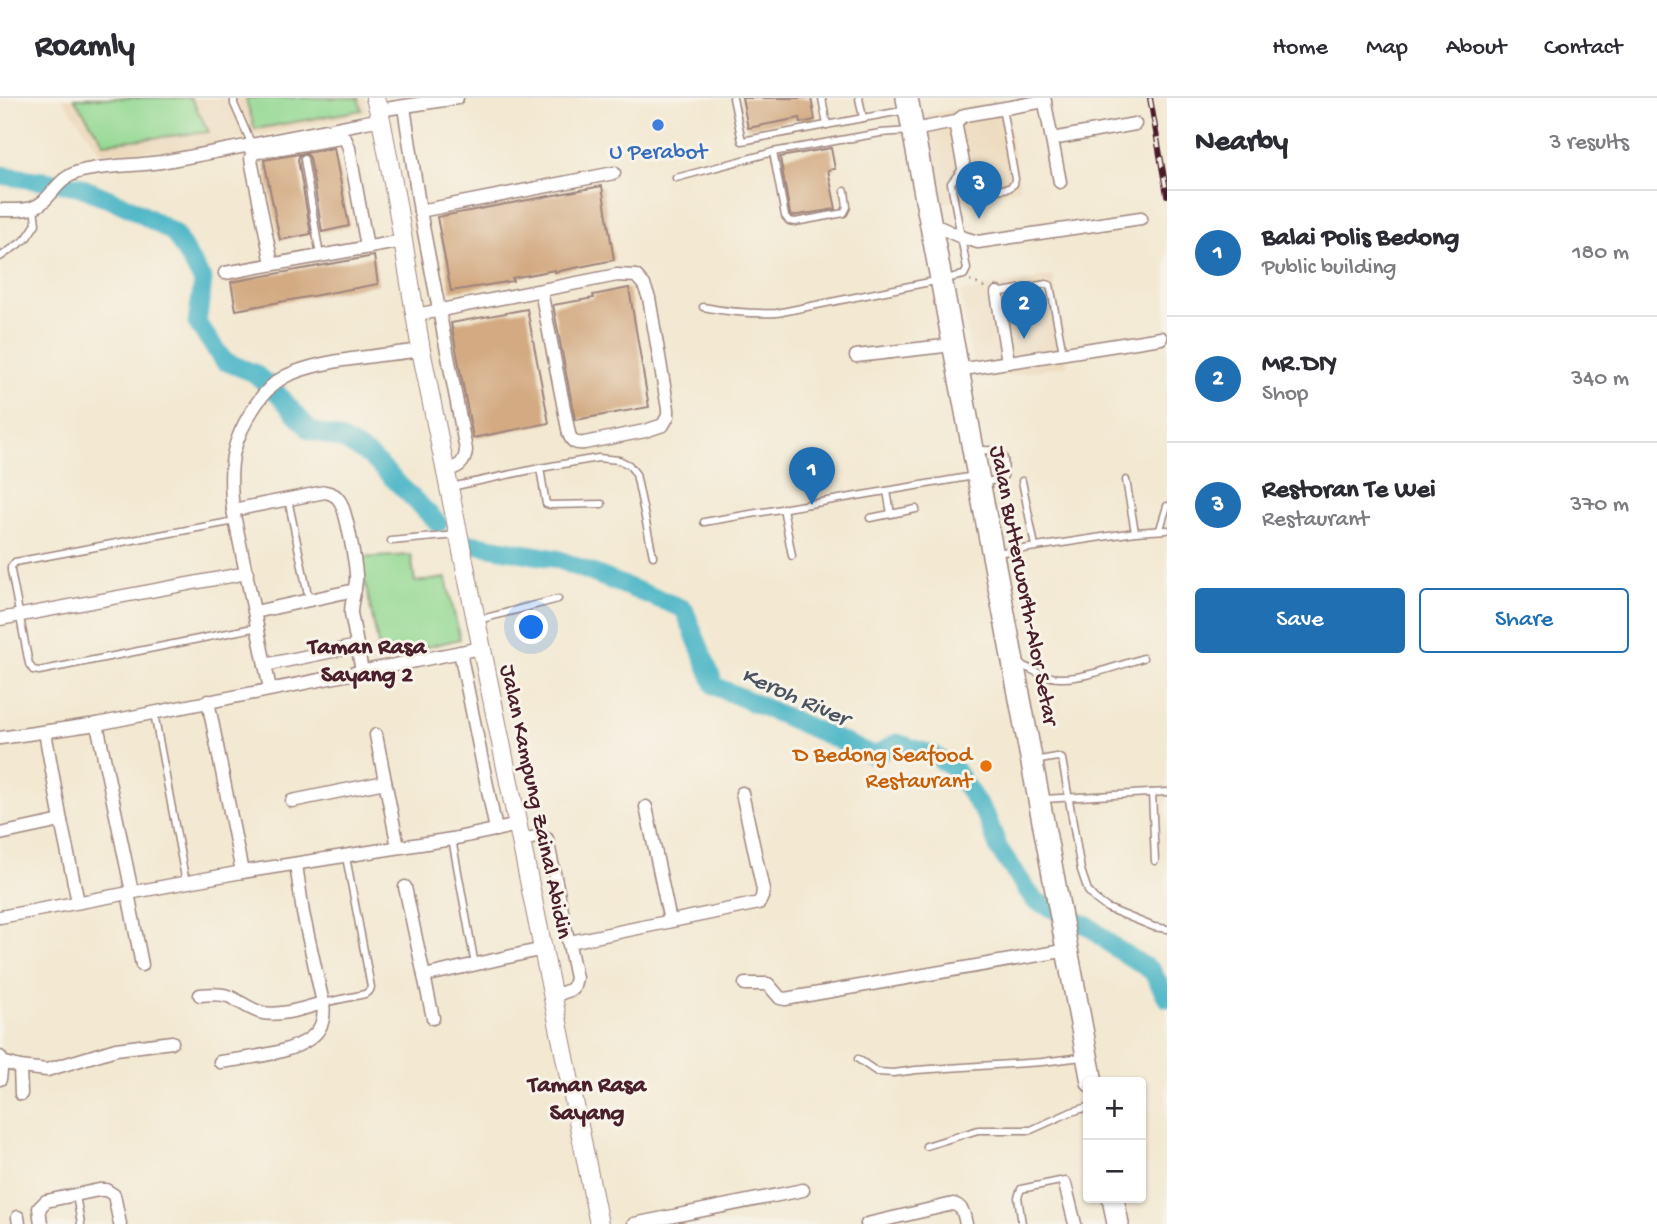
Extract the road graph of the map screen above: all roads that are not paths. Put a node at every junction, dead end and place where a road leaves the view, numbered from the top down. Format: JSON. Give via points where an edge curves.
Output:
{"nodes":[{"id":1,"x":234,"y":98,"type":"edge"},
{"id":2,"x":457,"y":98,"type":"edge"},
{"id":3,"x":733,"y":98,"type":"edge"},
{"id":4,"x":821,"y":98,"type":"edge"},
{"id":5,"x":859,"y":98,"type":"edge"},
{"id":6,"x":1044,"y":99,"type":"edge"},
{"id":7,"x":404,"y":107,"type":"junction"},
{"id":8,"x":1002,"y":108,"type":"junction"},
{"id":9,"x":378,"y":109,"type":"edge"},
{"id":10,"x":909,"y":113,"type":"edge"},
{"id":11,"x":863,"y":118,"type":"junction"},
{"id":12,"x":955,"y":122,"type":"junction"},
{"id":13,"x":1135,"y":124,"type":"dead end"},
{"id":14,"x":827,"y":125,"type":"junction"},
{"id":15,"x":1052,"y":139,"type":"junction"},
{"id":16,"x":252,"y":145,"type":"junction"},
{"id":17,"x":773,"y":152,"type":"junction"},
{"id":18,"x":304,"y":159,"type":"dead end"},
{"id":19,"x":964,"y":167,"type":"junction"},
{"id":20,"x":614,"y":173,"type":"dead end"},
{"id":21,"x":676,"y":178,"type":"dead end"},
{"id":22,"x":1060,"y":182,"type":"dead end"},
{"id":23,"x":845,"y":191,"type":"dead end"},
{"id":24,"x":971,"y":192,"type":"joint"},
{"id":25,"x":34,"y":208,"type":"junction"},
{"id":26,"x":0,"y":210,"type":"edge"},
{"id":27,"x":420,"y":211,"type":"junction"},
{"id":28,"x":1141,"y":218,"type":"dead end"},
{"id":29,"x":930,"y":223,"type":"junction"},
{"id":30,"x":961,"y":237,"type":"junction"},
{"id":31,"x":403,"y":241,"type":"junction"},
{"id":32,"x":368,"y":247,"type":"junction"},
{"id":33,"x":320,"y":256,"type":"junction"},
{"id":34,"x":0,"y":257,"type":"edge"},
{"id":35,"x":272,"y":264,"type":"junction"},
{"id":36,"x":225,"y":273,"type":"dead end"},
{"id":37,"x":941,"y":280,"type":"junction"},
{"id":38,"x":541,"y":291,"type":"junction"},
{"id":39,"x":997,"y":293,"type":"joint"},
{"id":40,"x":703,"y":307,"type":"dead end"},
{"id":41,"x":440,"y":310,"type":"junction"},
{"id":42,"x":416,"y":315,"type":"junction"},
{"id":43,"x":1161,"y":338,"type":"dead end"},
{"id":44,"x":953,"y":345,"type":"junction"},
{"id":45,"x":421,"y":351,"type":"junction"},
{"id":46,"x":1063,"y":354,"type":"junction"},
{"id":47,"x":856,"y":356,"type":"dead end"},
{"id":48,"x":1008,"y":362,"type":"junction"},
{"id":49,"x":958,"y":370,"type":"junction"},
{"id":50,"x":540,"y":468,"type":"junction"},
{"id":51,"x":447,"y":479,"type":"junction"},
{"id":52,"x":979,"y":480,"type":"junction"},
{"id":53,"x":1126,"y":480,"type":"dead end"},
{"id":54,"x":1022,"y":481,"type":"dead end"},
{"id":55,"x":887,"y":491,"type":"junction"},
{"id":56,"x":288,"y":499,"type":"junction"},
{"id":57,"x":602,"y":504,"type":"dead end"},
{"id":58,"x":1167,"y":506,"type":"edge"},
{"id":59,"x":783,"y":508,"type":"junction"},
{"id":60,"x":916,"y":509,"type":"dead end"},
{"id":61,"x":891,"y":514,"type":"junction"},
{"id":62,"x":234,"y":516,"type":"junction"},
{"id":63,"x":870,"y":518,"type":"dead end"},
{"id":64,"x":704,"y":522,"type":"dead end"},
{"id":65,"x":1163,"y":530,"type":"edge"},
{"id":66,"x":1135,"y":532,"type":"junction"},
{"id":67,"x":459,"y":535,"type":"junction"},
{"id":68,"x":391,"y":541,"type":"dead end"},
{"id":69,"x":1035,"y":546,"type":"junction"},
{"id":70,"x":993,"y":553,"type":"junction"},
{"id":71,"x":653,"y":556,"type":"dead end"},
{"id":72,"x":792,"y":556,"type":"dead end"},
{"id":73,"x":247,"y":573,"type":"junction"},
{"id":74,"x":355,"y":590,"type":"junction"},
{"id":75,"x":558,"y":599,"type":"dead end"},
{"id":76,"x":309,"y":601,"type":"junction"},
{"id":77,"x":255,"y":612,"type":"junction"},
{"id":78,"x":19,"y":616,"type":"junction"},
{"id":79,"x":0,"y":619,"type":"edge"},
{"id":80,"x":476,"y":621,"type":"junction"},
{"id":81,"x":258,"y":627,"type":"junction"},
{"id":82,"x":358,"y":646,"type":"junction"},
{"id":83,"x":481,"y":648,"type":"junction"},
{"id":84,"x":460,"y":652,"type":"junction"},
{"id":85,"x":1143,"y":658,"type":"dead end"},
{"id":86,"x":1013,"y":661,"type":"junction"},
{"id":87,"x":265,"y":665,"type":"junction"},
{"id":88,"x":362,"y":671,"type":"junction"},
{"id":89,"x":270,"y":689,"type":"junction"},
{"id":90,"x":208,"y":701,"type":"junction"},
{"id":91,"x":154,"y":713,"type":"junction"},
{"id":92,"x":97,"y":724,"type":"junction"},
{"id":93,"x":45,"y":732,"type":"junction"},
{"id":94,"x":376,"y":735,"type":"dead end"},
{"id":95,"x":0,"y":738,"type":"edge"},
{"id":96,"x":1032,"y":762,"type":"junction"},
{"id":97,"x":385,"y":782,"type":"junction"},
{"id":98,"x":1167,"y":792,"type":"edge"},
{"id":99,"x":742,"y":793,"type":"dead end"},
{"id":100,"x":1152,"y":793,"type":"junction"},
{"id":101,"x":1069,"y":796,"type":"junction"},
{"id":102,"x":1039,"y":799,"type":"junction"},
{"id":103,"x":292,"y":801,"type":"dead end"},
{"id":104,"x":646,"y":807,"type":"dead end"},
{"id":105,"x":61,"y":821,"type":"junction"},
{"id":106,"x":496,"y":830,"type":"junction"},
{"id":107,"x":519,"y":833,"type":"junction"},
{"id":108,"x":0,"y":834,"type":"edge"},
{"id":109,"x":452,"y":839,"type":"junction"},
{"id":110,"x":398,"y":847,"type":"junction"},
{"id":111,"x":346,"y":857,"type":"junction"},
{"id":112,"x":1155,"y":861,"type":"dead end"},
{"id":113,"x":296,"y":864,"type":"junction"},
{"id":114,"x":242,"y":872,"type":"junction"},
{"id":115,"x":186,"y":883,"type":"junction"},
{"id":116,"x":405,"y":887,"type":"dead end"},
{"id":117,"x":130,"y":893,"type":"junction"},
{"id":118,"x":78,"y":902,"type":"junction"},
{"id":119,"x":0,"y":917,"type":"edge"},
{"id":120,"x":670,"y":921,"type":"junction"},
{"id":121,"x":1167,"y":929,"type":"edge"},
{"id":122,"x":570,"y":942,"type":"junction"},
{"id":123,"x":1066,"y":942,"type":"junction"},
{"id":124,"x":543,"y":949,"type":"junction"},
{"id":125,"x":142,"y":965,"type":"dead end"},
{"id":126,"x":475,"y":965,"type":"junction"},
{"id":127,"x":424,"y":976,"type":"junction"},
{"id":128,"x":745,"y":984,"type":"dead end"},
{"id":129,"x":200,"y":995,"type":"dead end"},
{"id":130,"x":553,"y":996,"type":"junction"},
{"id":131,"x":323,"y":1003,"type":"junction"},
{"id":132,"x":433,"y":1018,"type":"dead end"},
{"id":133,"x":172,"y":1041,"type":"dead end"},
{"id":134,"x":1087,"y":1056,"type":"junction"},
{"id":135,"x":1,"y":1059,"type":"edge"},
{"id":136,"x":858,"y":1059,"type":"dead end"},
{"id":137,"x":220,"y":1062,"type":"dead end"},
{"id":138,"x":20,"y":1067,"type":"junction"},
{"id":139,"x":1091,"y":1077,"type":"edge"},
{"id":140,"x":0,"y":1079,"type":"edge"},
{"id":141,"x":21,"y":1094,"type":"dead end"},
{"id":142,"x":1083,"y":1108,"type":"edge"},
{"id":143,"x":926,"y":1146,"type":"dead end"},
{"id":144,"x":1065,"y":1184,"type":"joint"},
{"id":145,"x":803,"y":1190,"type":"dead end"},
{"id":146,"x":76,"y":1195,"type":"junction"},
{"id":147,"x":1114,"y":1203,"type":"edge"},
{"id":148,"x":41,"y":1224,"type":"edge"},
{"id":149,"x":81,"y":1224,"type":"edge"},
{"id":150,"x":120,"y":1224,"type":"edge"},
{"id":151,"x":599,"y":1224,"type":"edge"},
{"id":152,"x":634,"y":1224,"type":"edge"},
{"id":153,"x":867,"y":1224,"type":"edge"},
{"id":154,"x":966,"y":1224,"type":"edge"},
{"id":155,"x":1022,"y":1224,"type":"edge"},
{"id":156,"x":1075,"y":1224,"type":"edge"},
{"id":157,"x":1118,"y":1224,"type":"edge"}],
"edges":[{"from":1,"to":16,"type":"lane"},
{"from":2,"to":7,"type":"street"},
{"from":3,"to":14,"type":"lane","via":[[741,141]]},
{"from":4,"to":14,"type":"lane"},
{"from":5,"to":11,"type":"lane"},
{"from":6,"to":8,"type":"street"},
{"from":6,"to":15,"type":"street"},
{"from":7,"to":9,"type":"street"},
{"from":7,"to":27,"type":"street"},
{"from":8,"to":12,"type":"street","via":[[965,115]]},
{"from":8,"to":24,"type":"lane","via":[[1014,184]]},
{"from":9,"to":16,"type":"street"},
{"from":9,"to":31,"type":"street","name":"Jalan Kampung Zainal Abidin"},
{"from":10,"to":11,"type":"lane"},
{"from":10,"to":12,"type":"street"},
{"from":10,"to":17,"type":"lane","via":[[880,133]]},
{"from":10,"to":29,"type":"main road","name":"Jalan Butterworth-Alor Setar"},
{"from":11,"to":14,"type":"lane"},
{"from":12,"to":19,"type":"street"},
{"from":13,"to":15,"type":"street"},
{"from":15,"to":22,"type":"street"},
{"from":16,"to":25,"type":"street","via":[[89,169],[63,180]]},
{"from":17,"to":21,"type":"lane"},
{"from":17,"to":23,"type":"lane","via":[[789,221],[844,212]]},
{"from":18,"to":33,"type":"lane"},
{"from":19,"to":24,"type":"street"},
{"from":19,"to":30,"type":"lane","via":[[951,183]]},
{"from":20,"to":27,"type":"street"},
{"from":25,"to":26,"type":"street"},
{"from":25,"to":34,"type":"lane","via":[[36,224],[26,239]]},
{"from":27,"to":41,"type":"street"},
{"from":28,"to":30,"type":"street","via":[[983,241]]},
{"from":29,"to":30,"type":"street"},
{"from":29,"to":37,"type":"main road","name":"Jalan Butterworth-Alor Setar"},
{"from":30,"to":37,"type":"lane","via":[[966,274]]},
{"from":31,"to":32,"type":"street"},
{"from":31,"to":42,"type":"street","name":"Jalan Kampung Zainal Abidin"},
{"from":32,"to":33,"type":"street"},
{"from":32,"to":35,"type":"street","via":[[345,138],[252,153]]},
{"from":33,"to":35,"type":"street"},
{"from":35,"to":36,"type":"street"},
{"from":37,"to":40,"type":"lane","via":[[777,313]]},
{"from":37,"to":44,"type":"main road","name":"Jalan Butterworth-Alor Setar"},
{"from":38,"to":38,"type":"street","via":[[572,441],[584,443],[663,425],[668,409],[649,298],[641,281],[632,274],[617,275]]},
{"from":38,"to":41,"type":"street"},
{"from":39,"to":46,"type":"lane","via":[[1050,285]]},
{"from":39,"to":48,"type":"street"},
{"from":41,"to":42,"type":"street"},
{"from":41,"to":51,"type":"street","via":[[466,450],[463,462]]},
{"from":42,"to":45,"type":"street","name":"Jalan Kampung Zainal Abidin"},
{"from":43,"to":46,"type":"street"},
{"from":44,"to":47,"type":"street"},
{"from":44,"to":49,"type":"main road","name":"Jalan Butterworth-Alor Setar"},
{"from":45,"to":51,"type":"street","name":"Jalan Kampung Zainal Abidin"},
{"from":45,"to":62,"type":"street","via":[[314,367],[275,383],[245,422],[233,449]]},
{"from":46,"to":48,"type":"street"},
{"from":48,"to":49,"type":"street"},
{"from":49,"to":52,"type":"main road","name":"Jalan Butterworth-Alor Setar"},
{"from":50,"to":51,"type":"lane"},
{"from":50,"to":57,"type":"lane","via":[[546,504]]},
{"from":50,"to":71,"type":"lane","via":[[609,458],[629,465],[636,474]]},
{"from":51,"to":67,"type":"street","name":"Jalan Kampung Zainal Abidin"},
{"from":52,"to":55,"type":"lane"},
{"from":52,"to":70,"type":"main road","name":"Jalan Butterworth-Alor Setar"},
{"from":53,"to":66,"type":"lane"},
{"from":54,"to":69,"type":"lane"},
{"from":55,"to":59,"type":"lane"},
{"from":55,"to":61,"type":"lane"},
{"from":56,"to":62,"type":"street"},
{"from":56,"to":74,"type":"street","via":[[325,492],[338,498],[356,572]]},
{"from":56,"to":76,"type":"lane"},
{"from":58,"to":65,"type":"lane"},
{"from":59,"to":64,"type":"lane"},
{"from":59,"to":72,"type":"lane"},
{"from":60,"to":61,"type":"lane"},
{"from":61,"to":63,"type":"lane"},
{"from":62,"to":73,"type":"street"},
{"from":62,"to":78,"type":"lane","via":[[15,562],[11,570]]},
{"from":65,"to":66,"type":"lane"},
{"from":66,"to":69,"type":"lane"},
{"from":67,"to":68,"type":"lane"},
{"from":67,"to":80,"type":"street","name":"Jalan Kampung Zainal Abidin"},
{"from":69,"to":70,"type":"lane"},
{"from":70,"to":86,"type":"main road","name":"Jalan Butterworth-Alor Setar"},
{"from":73,"to":77,"type":"street"},
{"from":73,"to":78,"type":"street"},
{"from":74,"to":76,"type":"street"},
{"from":74,"to":82,"type":"street","via":[[351,613]]},
{"from":75,"to":80,"type":"lane"},
{"from":76,"to":77,"type":"street"},
{"from":77,"to":81,"type":"street"},
{"from":78,"to":79,"type":"street"},
{"from":78,"to":81,"type":"lane","via":[[29,664],[36,671]]},
{"from":80,"to":83,"type":"street","name":"Jalan Kampung Zainal Abidin"},
{"from":81,"to":87,"type":"street"},
{"from":82,"to":87,"type":"street"},
{"from":82,"to":88,"type":"street"},
{"from":83,"to":84,"type":"street"},
{"from":83,"to":107,"type":"street","name":"Jalan Kampung Zainal Abidin"},
{"from":84,"to":88,"type":"street"},
{"from":84,"to":106,"type":"street"},
{"from":85,"to":86,"type":"lane","via":[[1058,678]]},
{"from":86,"to":96,"type":"main road","name":"Jalan Butterworth-Alor Setar"},
{"from":87,"to":89,"type":"street"},
{"from":88,"to":89,"type":"street"},
{"from":89,"to":90,"type":"street"},
{"from":90,"to":91,"type":"street"},
{"from":90,"to":114,"type":"street"},
{"from":91,"to":92,"type":"street"},
{"from":91,"to":115,"type":"lane"},
{"from":92,"to":93,"type":"street"},
{"from":92,"to":117,"type":"street"},
{"from":93,"to":95,"type":"street"},
{"from":93,"to":105,"type":"street"},
{"from":94,"to":97,"type":"street"},
{"from":96,"to":101,"type":"lane","via":[[1062,759]]},
{"from":96,"to":102,"type":"main road","name":"Jalan Butterworth-Alor Setar"},
{"from":97,"to":103,"type":"street"},
{"from":97,"to":110,"type":"street"},
{"from":98,"to":100,"type":"lane"},
{"from":99,"to":120,"type":"street","via":[[763,890],[759,903]]},
{"from":100,"to":101,"type":"lane"},
{"from":100,"to":112,"type":"lane"},
{"from":101,"to":102,"type":"lane"},
{"from":101,"to":121,"type":"lane","via":[[1088,891],[1108,908]]},
{"from":102,"to":123,"type":"main road","name":"Jalan Butterworth-Alor Setar"},
{"from":104,"to":120,"type":"street"},
{"from":105,"to":108,"type":"street"},
{"from":105,"to":118,"type":"street"},
{"from":106,"to":107,"type":"street"},
{"from":106,"to":109,"type":"street"},
{"from":107,"to":122,"type":"street","via":[[547,839]]},
{"from":107,"to":124,"type":"street","name":"Jalan Kampung Zainal Abidin"},
{"from":109,"to":110,"type":"street"},
{"from":109,"to":126,"type":"lane"},
{"from":110,"to":111,"type":"street"},
{"from":111,"to":113,"type":"street"},
{"from":111,"to":131,"type":"lane","via":[[371,987],[365,994]]},
{"from":113,"to":114,"type":"street"},
{"from":113,"to":131,"type":"street"},
{"from":114,"to":115,"type":"street"},
{"from":115,"to":117,"type":"street"},
{"from":116,"to":127,"type":"street"},
{"from":117,"to":118,"type":"street"},
{"from":117,"to":125,"type":"street"},
{"from":118,"to":119,"type":"street"},
{"from":120,"to":122,"type":"street"},
{"from":122,"to":130,"type":"street","via":[[576,984]]},
{"from":123,"to":128,"type":"street","via":[[785,999],[768,984]]},
{"from":123,"to":134,"type":"main road","name":"Jalan Butterworth-Alor Setar"},
{"from":124,"to":126,"type":"street"},
{"from":124,"to":130,"type":"street","name":"Jalan Kampung Zainal Abidin"},
{"from":126,"to":127,"type":"street"},
{"from":127,"to":132,"type":"street"},
{"from":129,"to":131,"type":"street","via":[[229,996],[268,1014]]},
{"from":130,"to":151,"type":"street","name":"Jalan Kampung Zainal Abidin"},
{"from":131,"to":137,"type":"street","via":[[321,1026],[306,1041],[275,1053]]},
{"from":133,"to":138,"type":"street","via":[[102,1052],[47,1070]]},
{"from":134,"to":136,"type":"lane","via":[[894,1073],[877,1072]]},
{"from":134,"to":139,"type":"main road","name":"Jalan Butterworth-Alor Setar"},
{"from":135,"to":138,"type":"street"},
{"from":135,"to":140,"type":"street"},
{"from":138,"to":141,"type":"street"},
{"from":142,"to":143,"type":"lane","via":[[1031,1130],[978,1130]]},
{"from":144,"to":155,"type":"lane","via":[[1060,1181],[1019,1191]]},
{"from":144,"to":156,"type":"street"},
{"from":145,"to":152,"type":"street"},
{"from":146,"to":148,"type":"street","via":[[42,1204]]},
{"from":146,"to":149,"type":"lane"},
{"from":146,"to":150,"type":"street","via":[[110,1192],[116,1199]]},
{"from":147,"to":157,"type":"main road"},
{"from":153,"to":154,"type":"street","via":[[953,1204],[961,1209]]}]}
